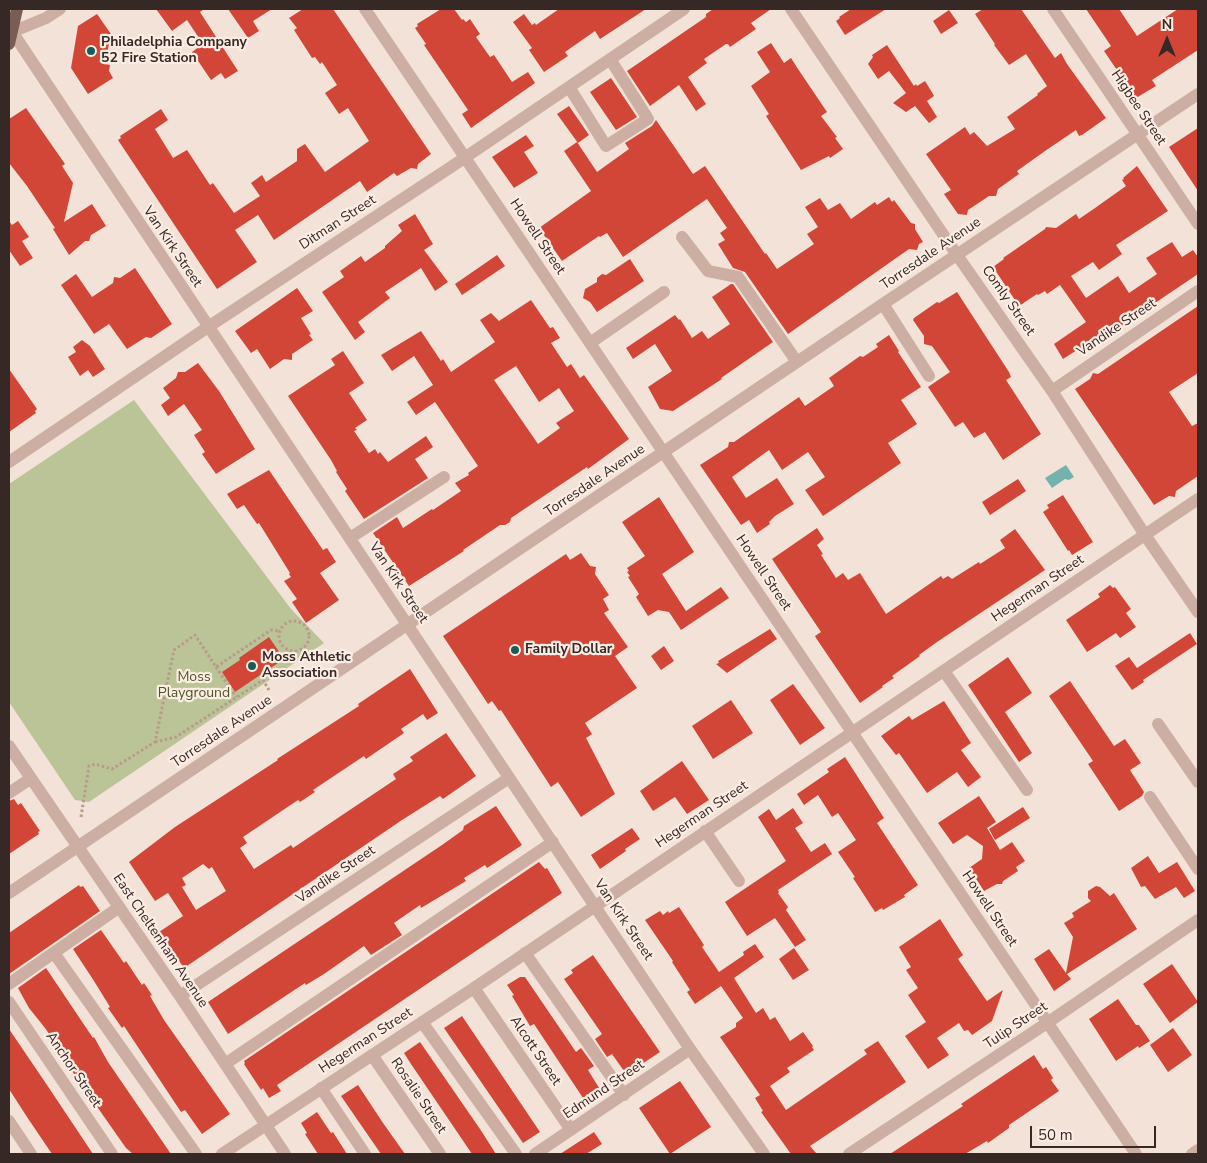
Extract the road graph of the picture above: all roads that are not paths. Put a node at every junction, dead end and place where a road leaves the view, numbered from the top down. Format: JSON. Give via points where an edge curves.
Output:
{"nodes":[{"id":1,"x":17,"y":9,"type":"edge"},
{"id":2,"x":60,"y":9,"type":"edge"},
{"id":3,"x":365,"y":9,"type":"edge"},
{"id":4,"x":684,"y":9,"type":"edge"},
{"id":5,"x":791,"y":9,"type":"edge"},
{"id":6,"x":1053,"y":9,"type":"edge"},
{"id":7,"x":10,"y":34,"type":"edge"},
{"id":8,"x":610,"y":59,"type":"junction"},
{"id":9,"x":569,"y":87,"type":"junction"},
{"id":10,"x":1198,"y":94,"type":"edge"},
{"id":11,"x":1137,"y":133,"type":"junction"},
{"id":12,"x":464,"y":158,"type":"junction"},
{"id":13,"x":1198,"y":224,"type":"edge"},
{"id":14,"x":682,"y":237,"type":"dead end"},
{"id":15,"x":957,"y":255,"type":"junction"},
{"id":16,"x":1198,"y":291,"type":"edge"},
{"id":17,"x":664,"y":292,"type":"dead end"},
{"id":18,"x":884,"y":304,"type":"junction"},
{"id":19,"x":208,"y":327,"type":"junction"},
{"id":20,"x":590,"y":343,"type":"junction"},
{"id":21,"x":797,"y":362,"type":"junction"},
{"id":22,"x":929,"y":376,"type":"dead end"},
{"id":23,"x":1052,"y":390,"type":"junction"},
{"id":24,"x":665,"y":452,"type":"junction"},
{"id":25,"x":9,"y":462,"type":"edge"},
{"id":26,"x":444,"y":478,"type":"dead end"},
{"id":27,"x":1198,"y":500,"type":"edge"},
{"id":28,"x":1145,"y":535,"type":"junction"},
{"id":29,"x":350,"y":538,"type":"junction"},
{"id":30,"x":1198,"y":612,"type":"edge"},
{"id":31,"x":407,"y":625,"type":"junction"},
{"id":32,"x":944,"y":671,"type":"junction"},
{"id":33,"x":1158,"y":724,"type":"dead end"},
{"id":34,"x":852,"y":733,"type":"junction"},
{"id":35,"x":9,"y":746,"type":"edge"},
{"id":36,"x":509,"y":778,"type":"junction"},
{"id":37,"x":30,"y":779,"type":"junction"},
{"id":38,"x":1198,"y":782,"type":"edge"},
{"id":39,"x":1027,"y":790,"type":"dead end"},
{"id":40,"x":9,"y":793,"type":"edge"},
{"id":41,"x":1150,"y":797,"type":"dead end"},
{"id":42,"x":705,"y":831,"type":"junction"},
{"id":43,"x":553,"y":842,"type":"junction"},
{"id":44,"x":78,"y":847,"type":"junction"},
{"id":45,"x":1198,"y":869,"type":"edge"},
{"id":46,"x":739,"y":881,"type":"dead end"},
{"id":47,"x":9,"y":893,"type":"edge"},
{"id":48,"x":595,"y":905,"type":"junction"},
{"id":49,"x":118,"y":908,"type":"junction"},
{"id":50,"x":1198,"y":920,"type":"edge"},
{"id":51,"x":54,"y":953,"type":"junction"},
{"id":52,"x":525,"y":953,"type":"junction"},
{"id":53,"x":9,"y":984,"type":"edge"},
{"id":54,"x":474,"y":988,"type":"junction"},
{"id":55,"x":180,"y":996,"type":"junction"},
{"id":56,"x":9,"y":1002,"type":"edge"},
{"id":57,"x":422,"y":1022,"type":"junction"},
{"id":58,"x":1047,"y":1023,"type":"junction"},
{"id":59,"x":690,"y":1049,"type":"junction"},
{"id":60,"x":372,"y":1055,"type":"junction"},
{"id":61,"x":225,"y":1064,"type":"junction"},
{"id":62,"x":321,"y":1088,"type":"junction"},
{"id":63,"x":624,"y":1095,"type":"junction"},
{"id":64,"x":9,"y":1121,"type":"edge"},
{"id":65,"x":265,"y":1125,"type":"junction"},
{"id":66,"x":571,"y":1130,"type":"junction"},
{"id":67,"x":1198,"y":1150,"type":"edge"},
{"id":68,"x":31,"y":1154,"type":"edge"},
{"id":69,"x":112,"y":1154,"type":"edge"},
{"id":70,"x":196,"y":1154,"type":"edge"},
{"id":71,"x":222,"y":1154,"type":"edge"},
{"id":72,"x":285,"y":1154,"type":"edge"},
{"id":73,"x":365,"y":1154,"type":"edge"},
{"id":74,"x":440,"y":1154,"type":"edge"},
{"id":75,"x":516,"y":1154,"type":"edge"},
{"id":76,"x":535,"y":1154,"type":"edge"},
{"id":77,"x":764,"y":1154,"type":"edge"},
{"id":78,"x":850,"y":1154,"type":"edge"},
{"id":79,"x":1136,"y":1154,"type":"edge"},
{"id":80,"x":1192,"y":1154,"type":"edge"}],
"edges":[{"from":1,"to":7,"type":"main road"},
{"from":2,"to":7,"type":"street"},
{"from":3,"to":12,"type":"street","name":"Howell Street"},
{"from":4,"to":8,"type":"street","name":"Ditman Street"},
{"from":5,"to":15,"type":"street","name":"Comly Street"},
{"from":6,"to":11,"type":"street","name":"Higbee Street"},
{"from":7,"to":19,"type":"street","name":"Van Kirk Street"},
{"from":8,"to":9,"type":"street","name":"Ditman Street"},
{"from":8,"to":9,"type":"street","via":[[648,119],[606,146]]},
{"from":9,"to":12,"type":"street","name":"Ditman Street"},
{"from":10,"to":11,"type":"street","name":"Torresdale Avenue"},
{"from":11,"to":13,"type":"street","name":"Higbee Street"},
{"from":11,"to":15,"type":"street","name":"Torresdale Avenue"},
{"from":12,"to":19,"type":"street","name":"Ditman Street"},
{"from":12,"to":20,"type":"street","name":"Howell Street"},
{"from":14,"to":21,"type":"street","via":[[708,271],[738,277]]},
{"from":15,"to":18,"type":"street","name":"Torresdale Avenue"},
{"from":15,"to":23,"type":"street","name":"Comly Street"},
{"from":16,"to":23,"type":"street","name":"Vandike Street"},
{"from":17,"to":20,"type":"street"},
{"from":18,"to":21,"type":"street","name":"Torresdale Avenue"},
{"from":18,"to":22,"type":"street"},
{"from":19,"to":25,"type":"street","name":"Ditman Street"},
{"from":19,"to":29,"type":"street","name":"Van Kirk Street"},
{"from":20,"to":24,"type":"street","name":"Howell Street"},
{"from":21,"to":24,"type":"street","name":"Torresdale Avenue"},
{"from":23,"to":28,"type":"street","name":"Comly Street"},
{"from":24,"to":31,"type":"street","name":"Torresdale Avenue"},
{"from":24,"to":34,"type":"street","name":"Howell Street"},
{"from":26,"to":29,"type":"street"},
{"from":27,"to":28,"type":"street","name":"Hegerman Street"},
{"from":28,"to":30,"type":"street","name":"Comly Street"},
{"from":28,"to":32,"type":"street","name":"Hegerman Street"},
{"from":29,"to":31,"type":"street","name":"Van Kirk Street"},
{"from":31,"to":36,"type":"street","name":"Van Kirk Street"},
{"from":31,"to":44,"type":"street","name":"Torresdale Avenue"},
{"from":32,"to":34,"type":"street","name":"Hegerman Street"},
{"from":32,"to":39,"type":"street"},
{"from":33,"to":38,"type":"street"},
{"from":34,"to":42,"type":"street","name":"Hegerman Street"},
{"from":34,"to":58,"type":"street","name":"Howell Street"},
{"from":35,"to":37,"type":"street","name":"East Cheltenham Avenue"},
{"from":36,"to":43,"type":"street","name":"Van Kirk Street"},
{"from":36,"to":55,"type":"street","name":"Vandike Street"},
{"from":37,"to":40,"type":"street"},
{"from":37,"to":44,"type":"street","name":"East Cheltenham Avenue"},
{"from":41,"to":45,"type":"street"},
{"from":42,"to":46,"type":"street"},
{"from":42,"to":48,"type":"street","name":"Hegerman Street"},
{"from":43,"to":48,"type":"street","name":"Van Kirk Street"},
{"from":43,"to":61,"type":"street"},
{"from":44,"to":47,"type":"street","name":"Torresdale Avenue"},
{"from":44,"to":49,"type":"street","name":"East Cheltenham Avenue"},
{"from":48,"to":52,"type":"street","name":"Hegerman Street"},
{"from":48,"to":59,"type":"street","name":"Van Kirk Street"},
{"from":49,"to":51,"type":"street"},
{"from":49,"to":55,"type":"street","name":"East Cheltenham Avenue"},
{"from":50,"to":58,"type":"street","name":"Tulip Street"},
{"from":51,"to":53,"type":"street"},
{"from":51,"to":70,"type":"street"},
{"from":52,"to":54,"type":"street","name":"Hegerman Street"},
{"from":52,"to":63,"type":"street"},
{"from":54,"to":57,"type":"street","name":"Hegerman Street"},
{"from":54,"to":66,"type":"street","name":"Alcott Street"},
{"from":55,"to":61,"type":"street","name":"East Cheltenham Avenue"},
{"from":56,"to":69,"type":"street","name":"Anchor Street"},
{"from":57,"to":60,"type":"street","name":"Hegerman Street"},
{"from":57,"to":75,"type":"street"},
{"from":58,"to":78,"type":"street","name":"Tulip Street"},
{"from":58,"to":79,"type":"street","name":"Howell Street"},
{"from":59,"to":63,"type":"street","name":"Edmund Street"},
{"from":59,"to":77,"type":"street","name":"Van Kirk Street"},
{"from":60,"to":62,"type":"street","name":"Hegerman Street"},
{"from":60,"to":74,"type":"street","name":"Rosalie Street"},
{"from":61,"to":65,"type":"street","name":"East Cheltenham Avenue"},
{"from":62,"to":65,"type":"street","name":"Hegerman Street"},
{"from":62,"to":73,"type":"street"},
{"from":63,"to":66,"type":"street","name":"Edmund Street"},
{"from":64,"to":68,"type":"street"},
{"from":65,"to":71,"type":"street","name":"Hegerman Street"},
{"from":65,"to":72,"type":"street","name":"East Cheltenham Avenue"},
{"from":66,"to":76,"type":"street","name":"Edmund Street"},
{"from":67,"to":80,"type":"street"}]}
